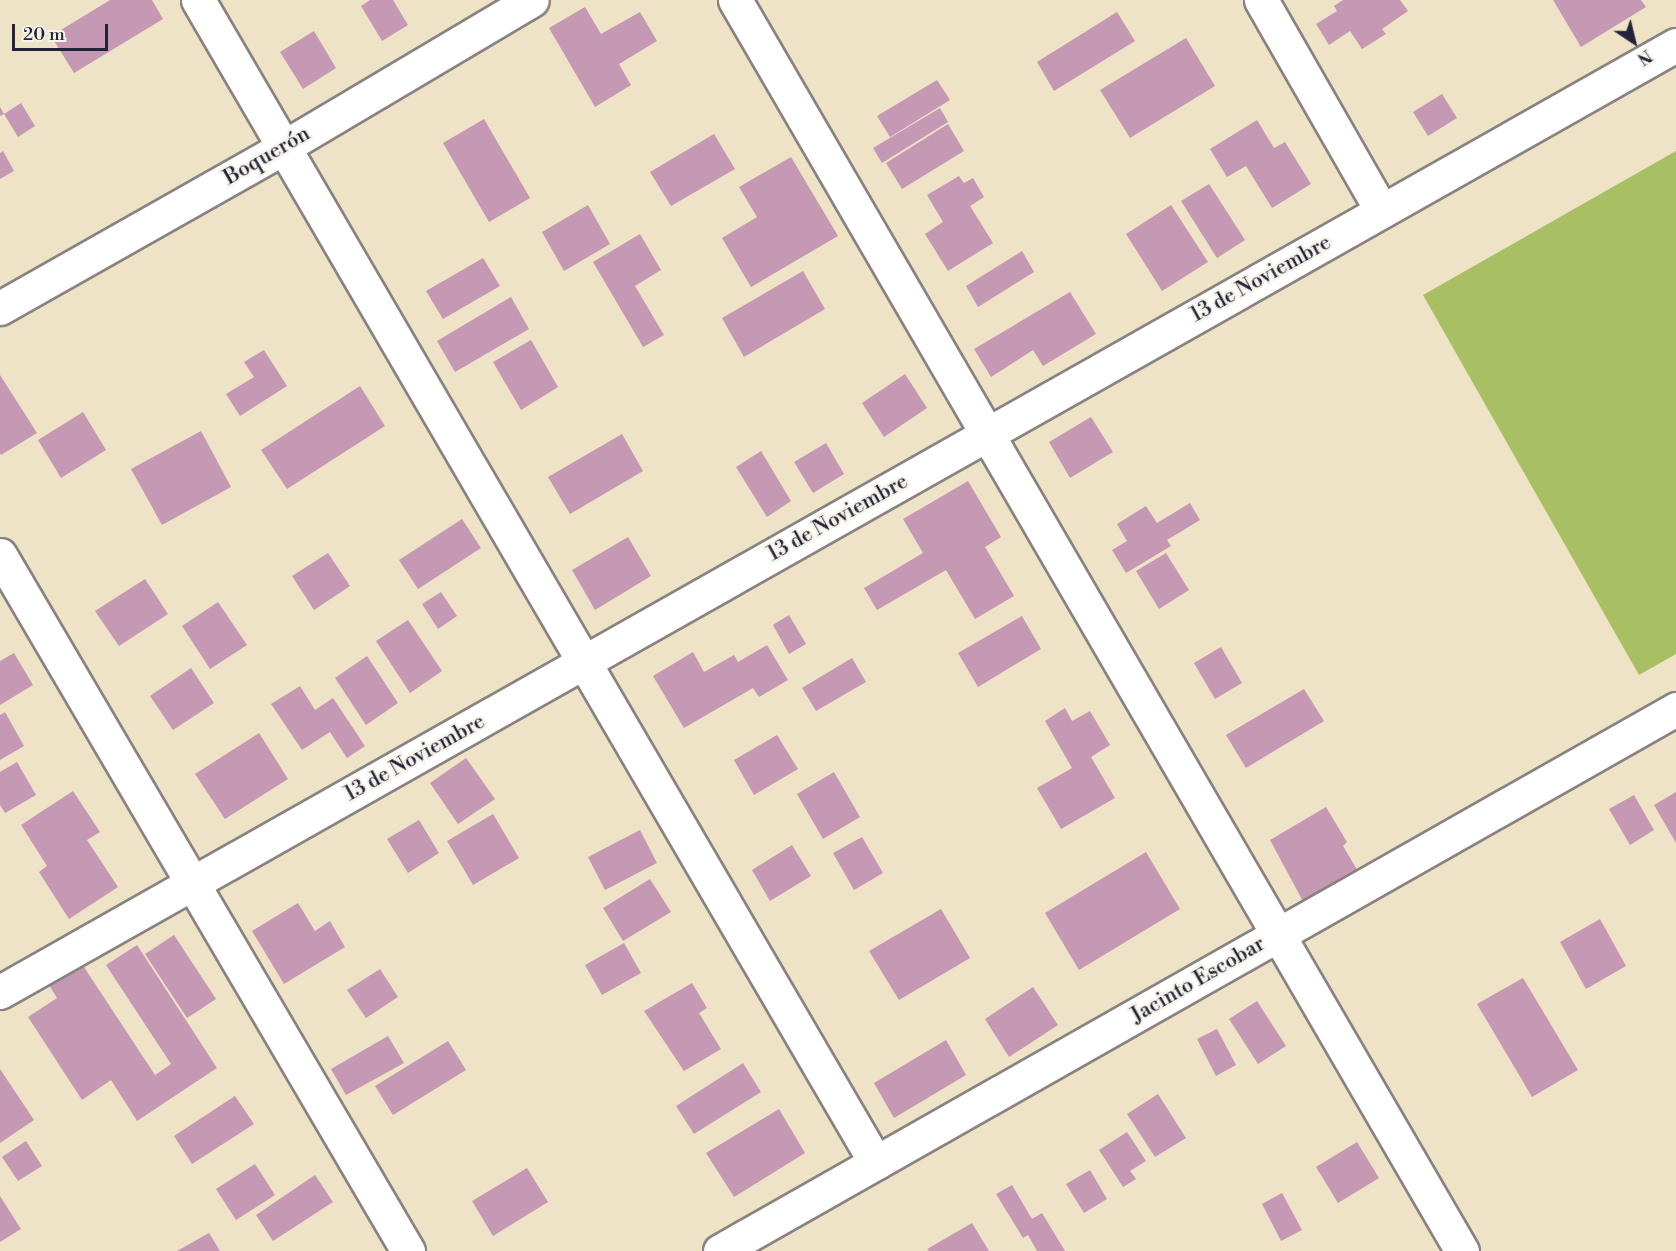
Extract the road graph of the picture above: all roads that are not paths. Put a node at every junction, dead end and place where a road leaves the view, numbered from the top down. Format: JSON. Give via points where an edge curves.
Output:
{"nodes":[{"id":1,"x":198,"y":0,"type":"edge"},
{"id":2,"x":532,"y":0,"type":"edge"},
{"id":3,"x":735,"y":0,"type":"edge"},
{"id":4,"x":1261,"y":0,"type":"edge"},
{"id":5,"x":1676,"y":45,"type":"edge"},
{"id":6,"x":284,"y":147,"type":"junction"},
{"id":7,"x":1382,"y":211,"type":"junction"},
{"id":8,"x":0,"y":308,"type":"edge"},
{"id":9,"x":989,"y":433,"type":"junction"},
{"id":10,"x":0,"y":555,"type":"edge"},
{"id":11,"x":584,"y":662,"type":"junction"},
{"id":12,"x":1676,"y":709,"type":"edge"},
{"id":13,"x":192,"y":884,"type":"junction"},
{"id":14,"x":1280,"y":934,"type":"junction"},
{"id":15,"x":0,"y":992,"type":"edge"},
{"id":16,"x":876,"y":1163,"type":"junction"},
{"id":17,"x":408,"y":1251,"type":"edge"},
{"id":18,"x":720,"y":1251,"type":"edge"},
{"id":19,"x":1462,"y":1251,"type":"edge"}],
"edges":[{"from":1,"to":6,"type":"street"},
{"from":2,"to":6,"type":"street","name":"Boquerón"},
{"from":3,"to":9,"type":"street"},
{"from":4,"to":7,"type":"street"},
{"from":5,"to":7,"type":"street","name":"13 de Noviembre"},
{"from":6,"to":8,"type":"street","name":"Boquerón"},
{"from":6,"to":11,"type":"street"},
{"from":7,"to":9,"type":"street","name":"13 de Noviembre"},
{"from":9,"to":11,"type":"street","name":"13 de Noviembre"},
{"from":9,"to":14,"type":"street"},
{"from":10,"to":13,"type":"street"},
{"from":11,"to":13,"type":"street","name":"13 de Noviembre"},
{"from":11,"to":16,"type":"street"},
{"from":12,"to":14,"type":"street","name":"Jacinto Escobar"},
{"from":13,"to":15,"type":"street","name":"13 de Noviembre"},
{"from":13,"to":17,"type":"street"},
{"from":14,"to":16,"type":"street","name":"Jacinto Escobar"},
{"from":14,"to":19,"type":"street"},
{"from":16,"to":18,"type":"street","name":"Jacinto Escobar"}]}
